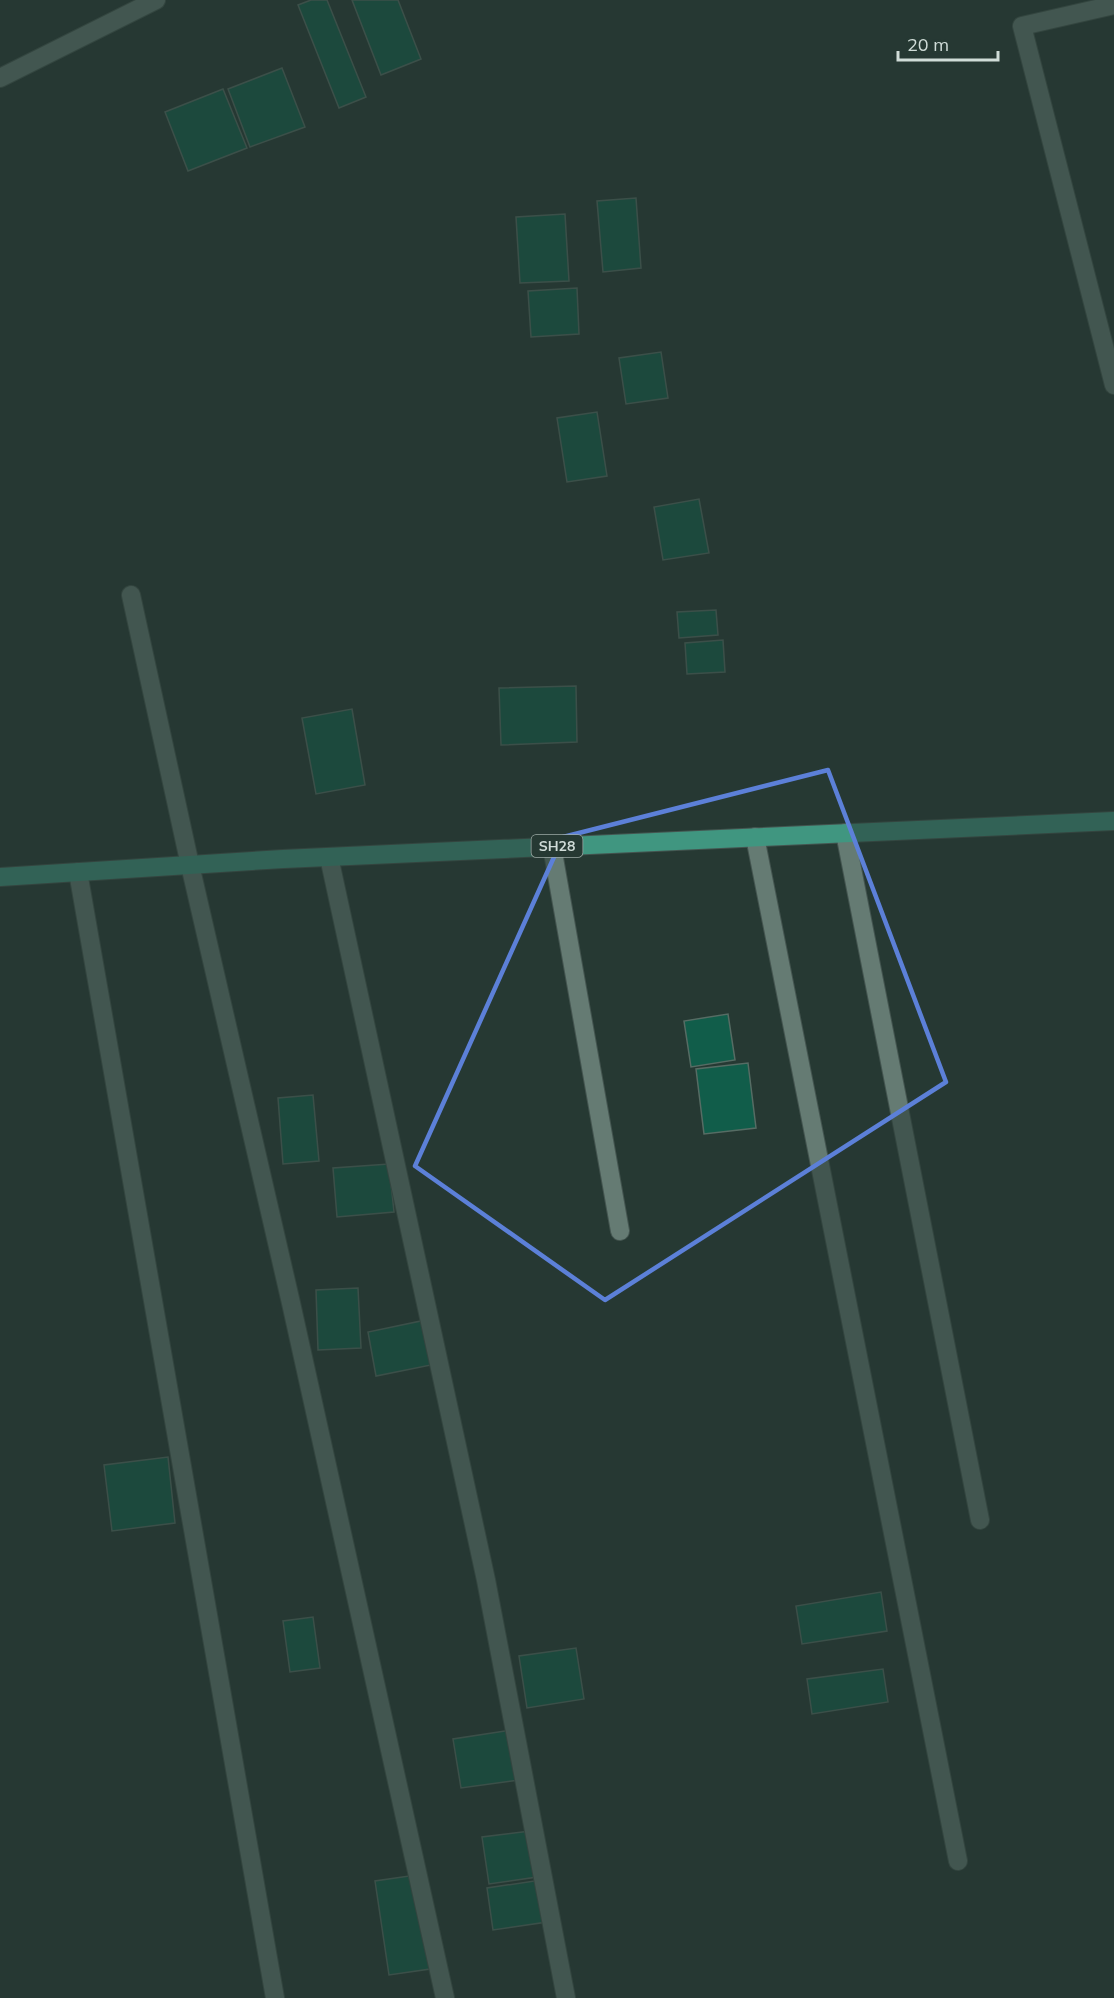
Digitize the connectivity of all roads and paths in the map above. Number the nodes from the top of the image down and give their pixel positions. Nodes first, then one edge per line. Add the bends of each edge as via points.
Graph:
1 (156, 0) edge
2 (1114, 5) edge
3 (0, 78) edge
4 (1114, 385) edge
5 (131, 595) dead end
6 (1114, 821) edge
7 (845, 833) junction
8 (755, 837) junction
9 (552, 846) junction
10 (329, 857) junction
11 (190, 865) junction
12 (78, 872) junction
13 (0, 877) edge
14 (620, 1231) dead end
15 (980, 1520) dead end
16 (958, 1862) dead end
17 (275, 1998) edge
18 (445, 1998) edge
19 (566, 1998) edge

1 - 3 street
2 - 4 street via 1022,26
5 - 11 street
6 - 7 main road, SH28
7 - 8 main road, SH28
7 - 15 street
8 - 9 main road, SH28
8 - 16 street
9 - 10 main road, SH28
9 - 14 street
10 - 11 main road, SH28
10 - 19 street via 484,1569
11 - 12 main road, SH28
11 - 18 street
12 - 13 main road, SH28
12 - 17 street

